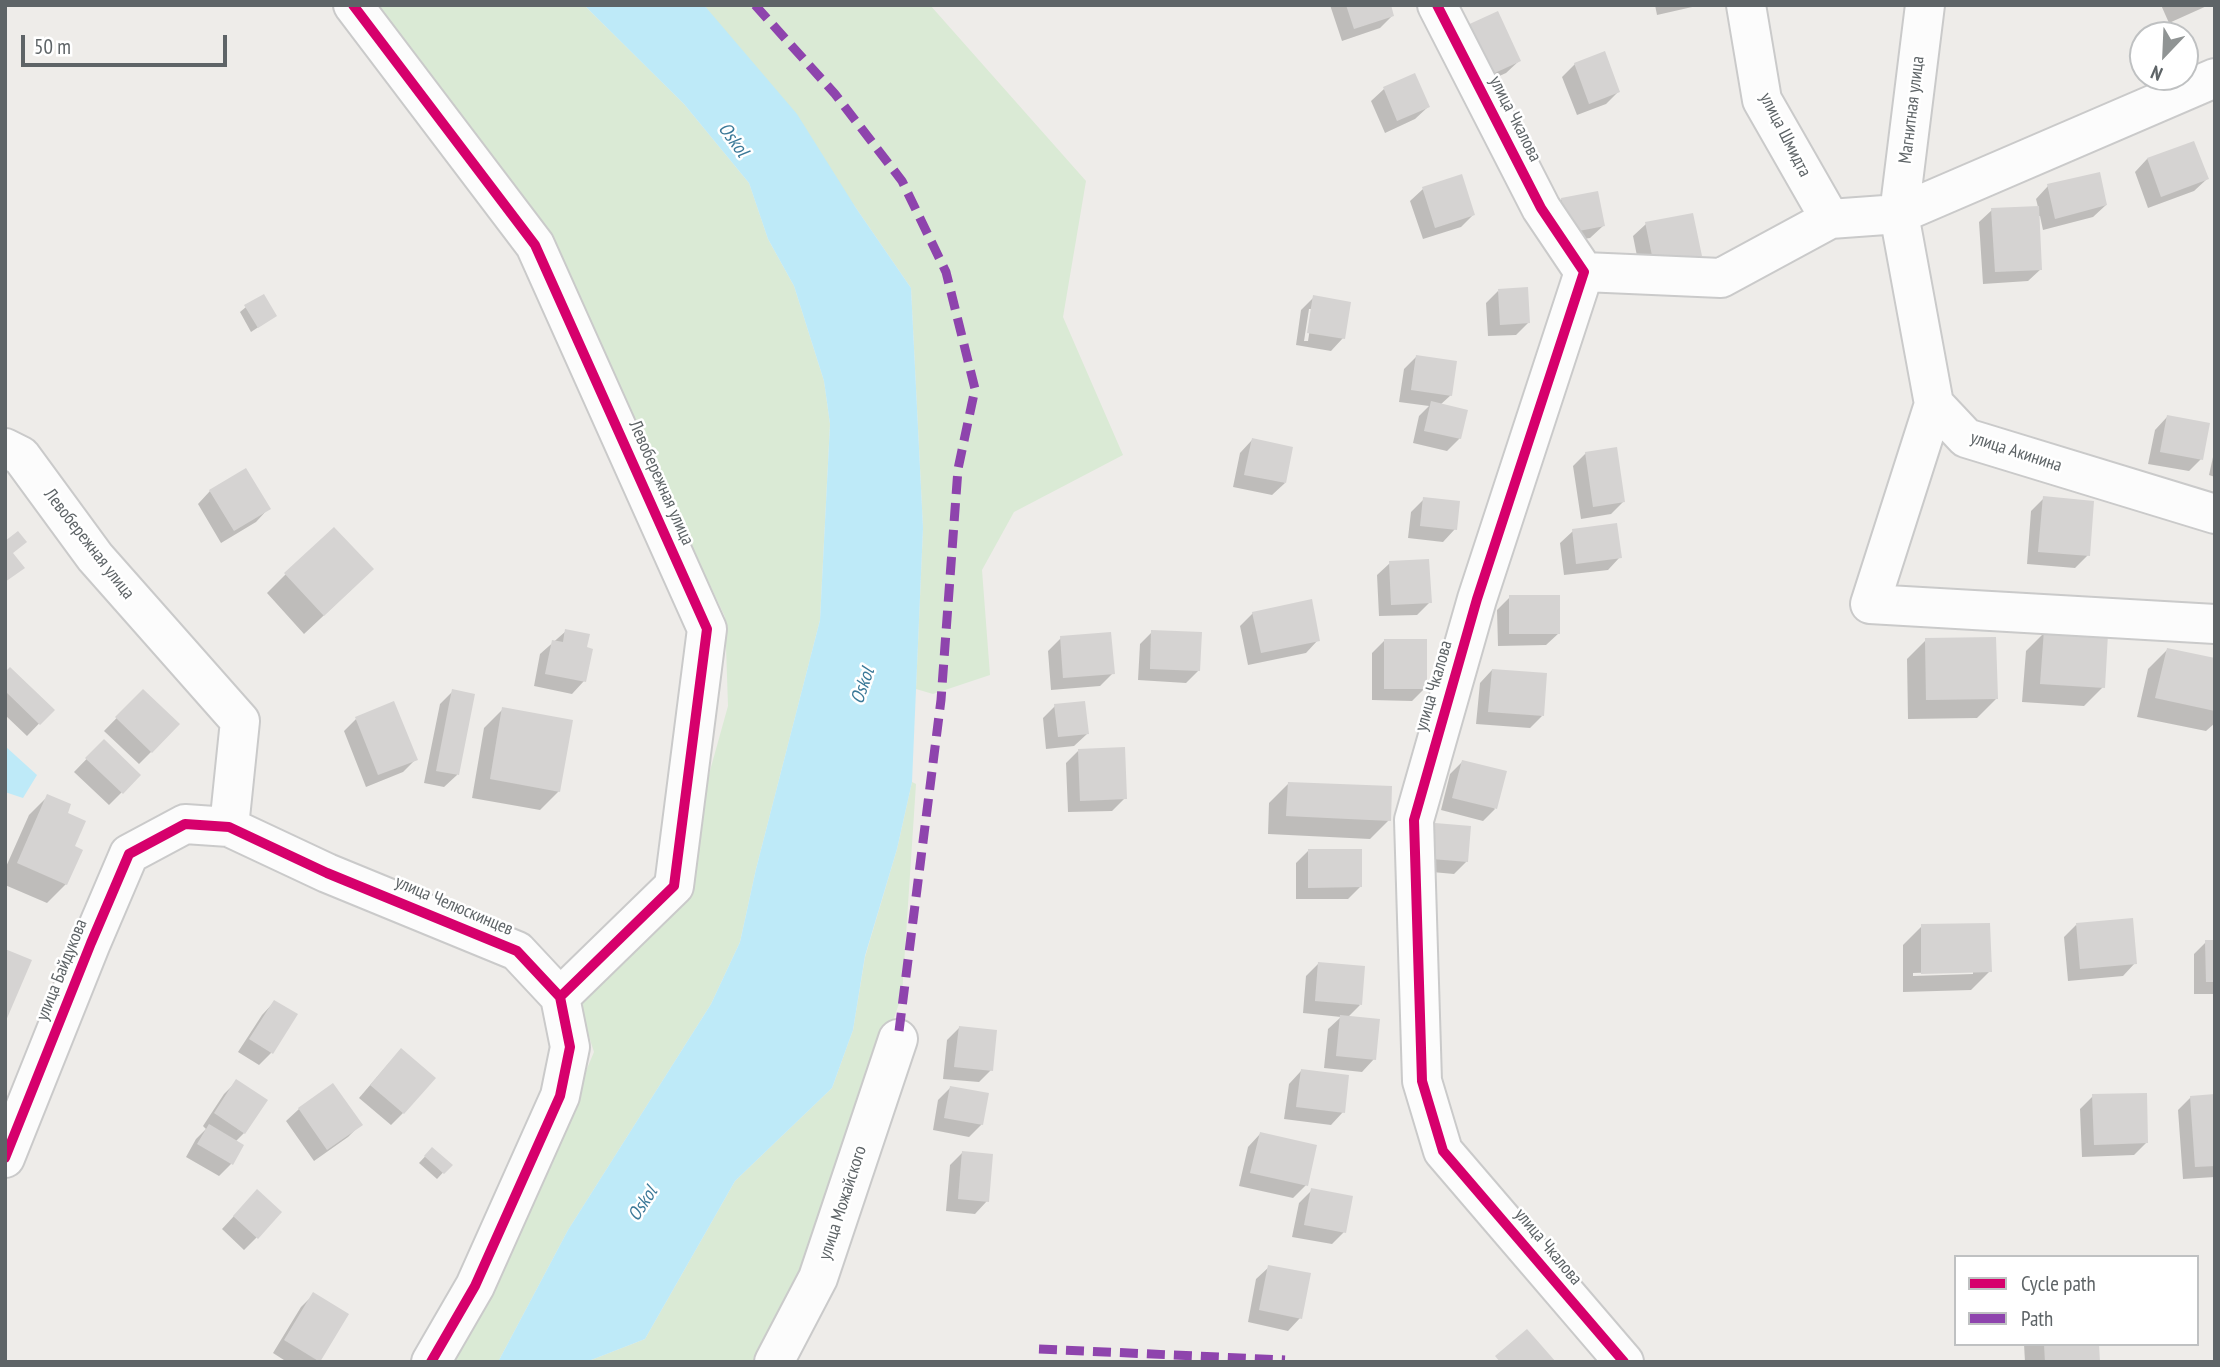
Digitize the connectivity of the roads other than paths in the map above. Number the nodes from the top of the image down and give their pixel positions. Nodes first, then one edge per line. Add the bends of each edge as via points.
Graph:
1 (353, 5) edge
2 (1437, 5) edge
3 (1746, 5) edge
4 (1925, 5) edge
5 (2215, 78) edge
6 (1899, 214) junction
7 (1830, 219) junction
8 (1584, 272) junction
9 (1934, 404) junction
10 (5, 448) edge
11 (2215, 514) edge
12 (2215, 624) edge
13 (185, 824) joint
14 (229, 827) junction
15 (560, 997) junction
16 (898, 1039) dead end
17 (5, 1158) edge
18 (431, 1362) edge
19 (774, 1362) edge
20 (1624, 1362) edge

1 - 15 street, Левобережная улица via 535,245 707,629 674,886
2 - 8 street, улица Чкалова via 1541,208
3 - 7 street, улица Шмидта via 1762,100
4 - 6 street, Магнитная улица
5 - 6 street
6 - 7 street
6 - 9 street
7 - 8 street via 1721,278
8 - 20 street, улица Чкалова via 1477,599 1415,820 1422,1081 1443,1151
9 - 11 street, улица Акинина via 1966,438
9 - 12 street via 1870,604
10 - 14 street, Левобережная улица via 21,456 95,556 240,721
13 - 14 street, улица Челюскинцев
13 - 17 street, улица Байдукова via 129,854
14 - 15 street, улица Челюскинцев via 517,951
15 - 18 street via 570,1047 560,1097 475,1286
16 - 19 street, улица Можайского via 818,1278

